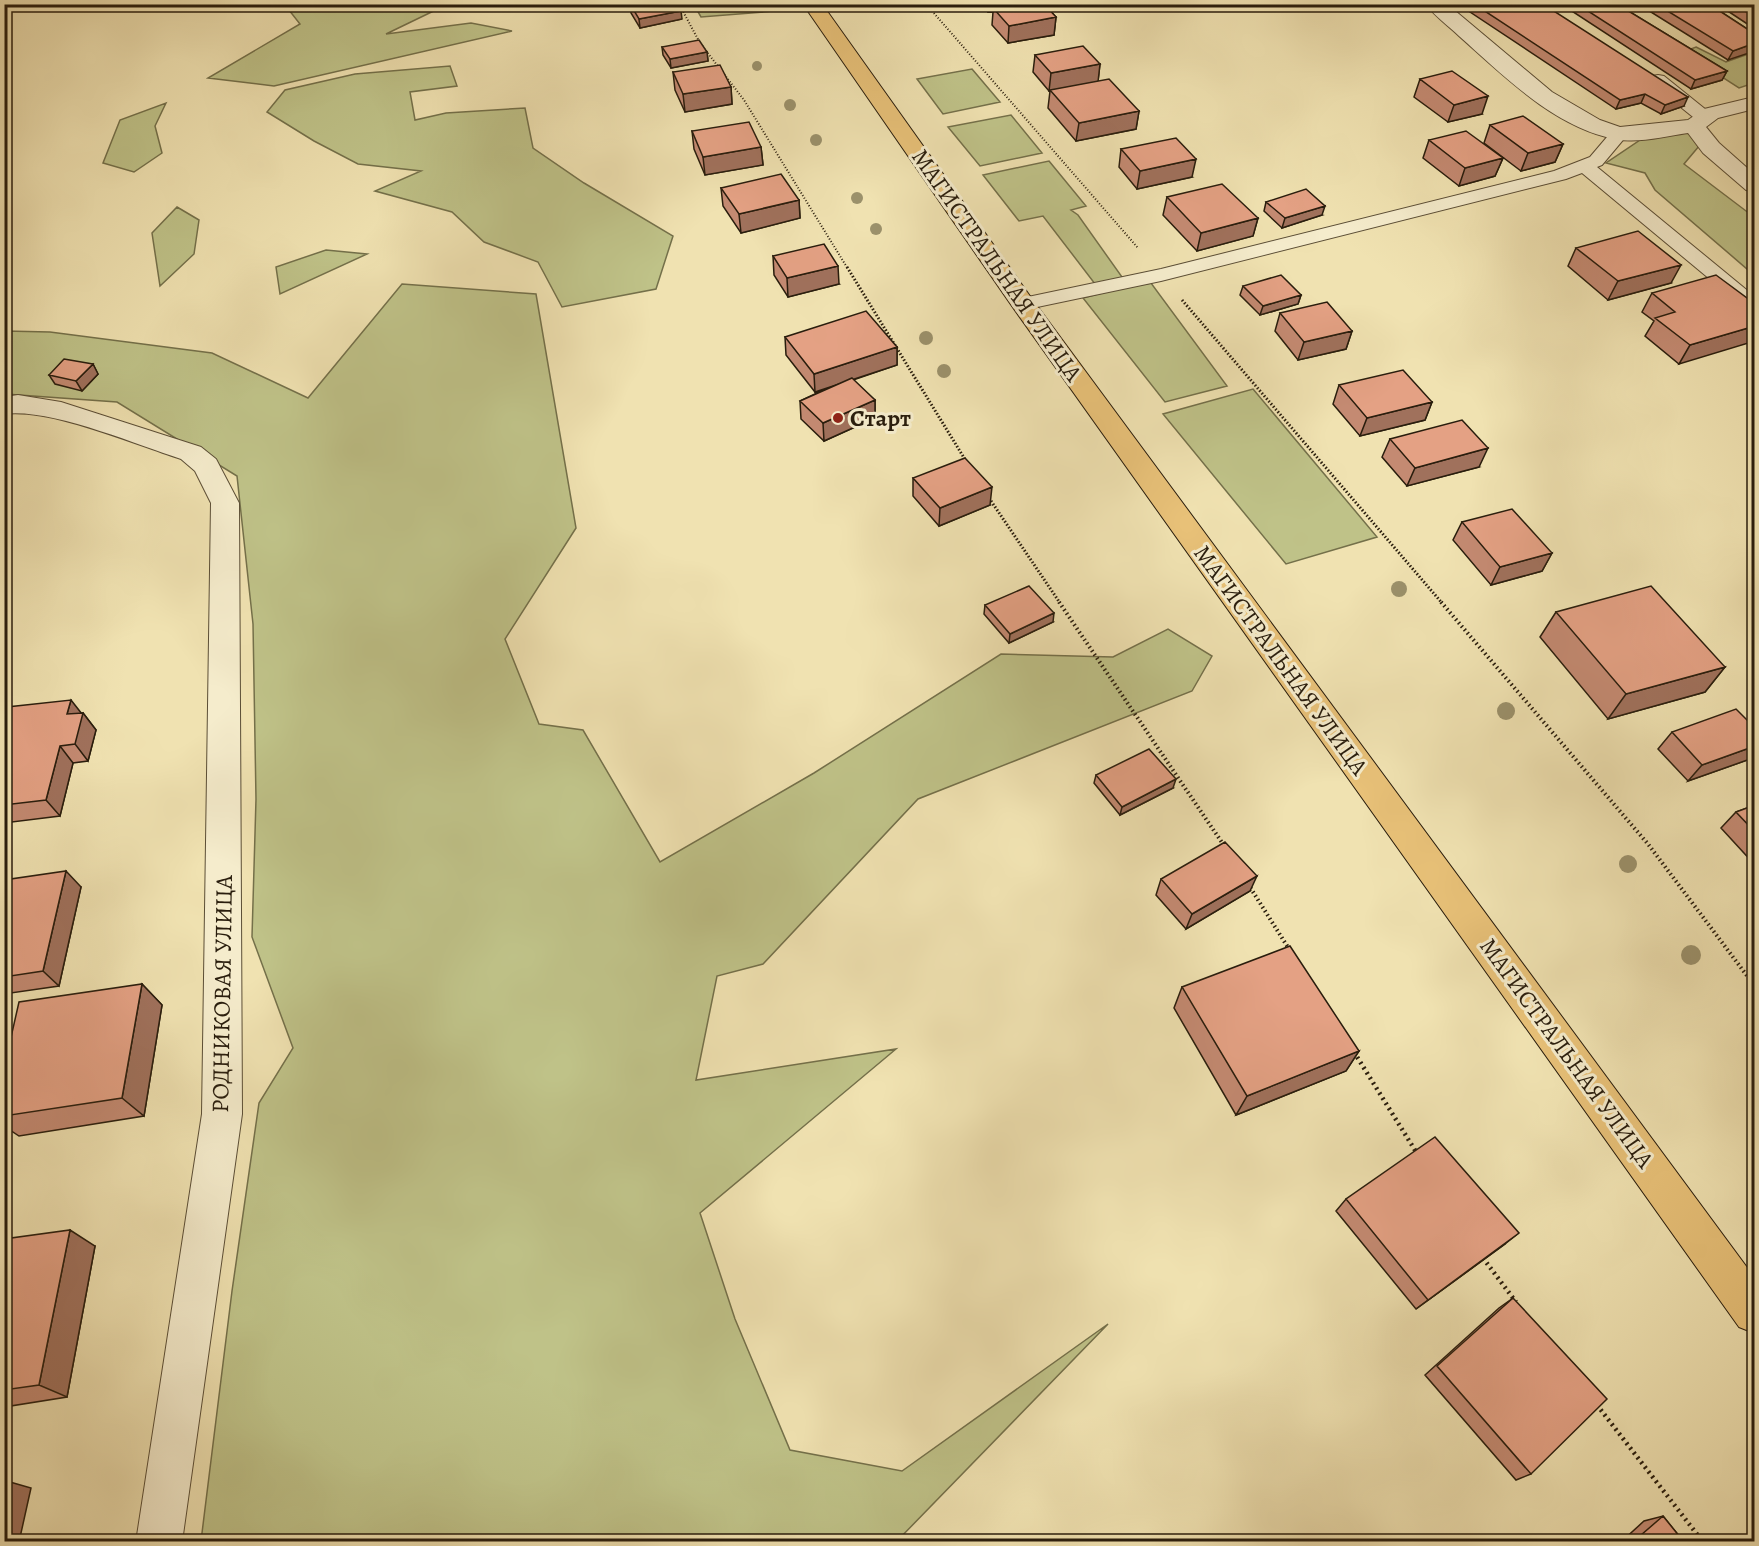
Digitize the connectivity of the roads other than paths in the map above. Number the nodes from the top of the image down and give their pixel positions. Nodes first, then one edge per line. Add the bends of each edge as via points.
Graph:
1 (812, 4) edge
2 (1435, 4) edge
3 (1641, 69) edge
4 (1755, 103) edge
5 (1699, 122) junction
6 (1619, 134) junction
7 (1584, 165) junction
8 (1755, 185) edge
9 (1023, 304) junction
10 (1754, 306) edge
11 (4, 406) edge
12 (1755, 1312) edge
13 (159, 1542) edge

1 - 9 main road, МАГИСТРАЛЬНАЯ УЛИЦА
2 - 6 street via 1545,97 1573,116
3 - 5 lane
4 - 5 street via 1711,113
5 - 6 street
5 - 8 street via 1711,148
6 - 7 lane via 1596,161
7 - 9 lane via 1549,178 1161,276
7 - 10 lane
9 - 12 main road, МАГИСТРАЛЬНАЯ УЛИЦА
11 - 13 street, РОДНИКОВАЯ УЛИЦА via 52,408 191,453 206,466 225,503 222,1114

